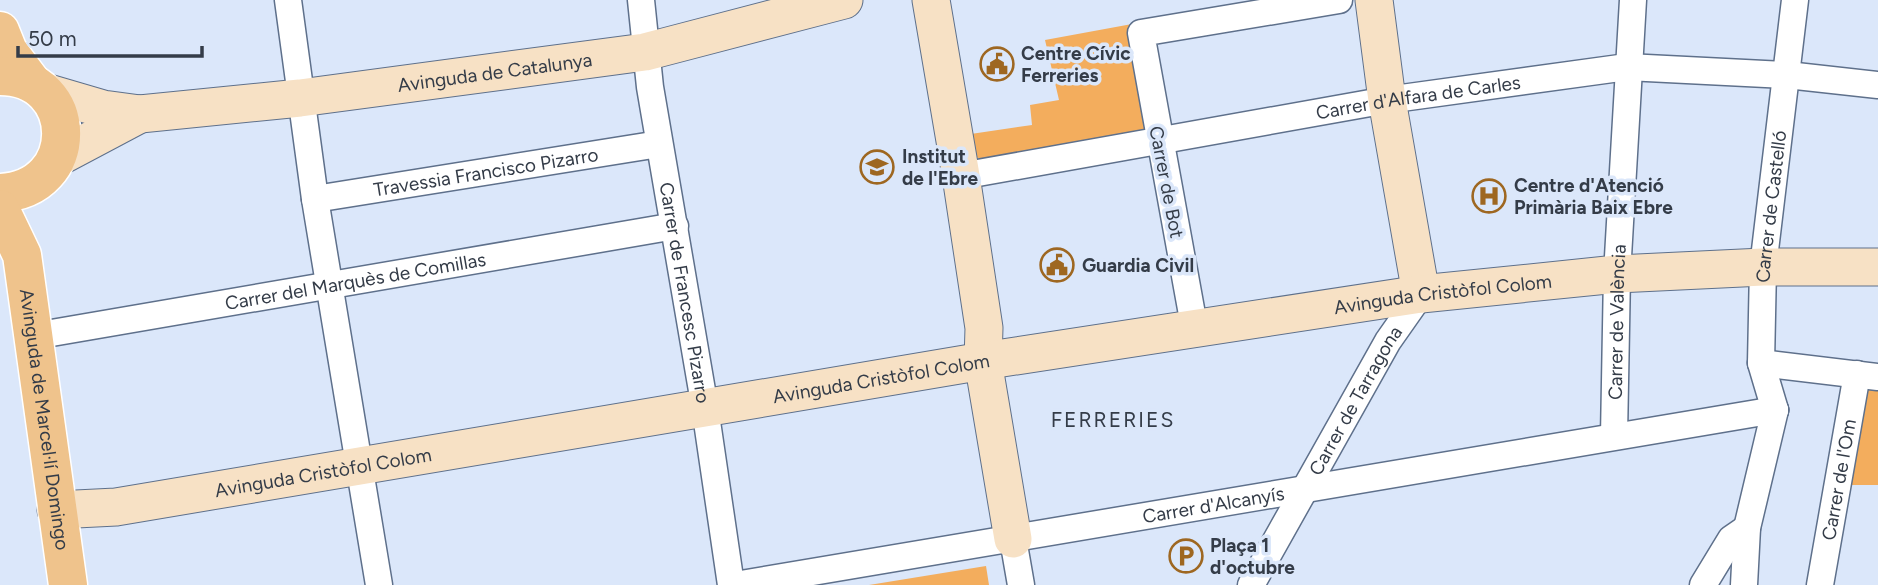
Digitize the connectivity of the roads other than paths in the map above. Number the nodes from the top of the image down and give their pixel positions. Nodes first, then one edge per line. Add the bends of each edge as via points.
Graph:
1 (288, 0) edge
2 (641, 0) edge
3 (844, 0) edge
4 (932, 0) edge
5 (1339, 0) edge
6 (1374, 0) edge
7 (1633, 0) edge
8 (1795, 0) edge
9 (0, 31) edge
10 (645, 52) junction
11 (1627, 67) junction
12 (1787, 75) junction
13 (26, 84) edge
14 (1878, 85) edge
15 (300, 97) junction
16 (1387, 100) junction
17 (140, 114) junction
18 (1159, 141) junction
19 (659, 144) junction
20 (50, 168) junction
21 (961, 176) junction
22 (0, 193) edge
23 (315, 199) junction
24 (0, 209) edge
25 (675, 226) junction
26 (22, 255) junction
27 (1763, 267) junction
28 (1878, 267) edge
29 (1617, 274) junction
30 (330, 283) junction
31 (1421, 294) junction
32 (1195, 331) junction
33 (34, 337) junction
34 (983, 361) junction
35 (1760, 363) junction
36 (1867, 375) edge
37 (705, 408) junction
38 (1775, 411) junction
39 (1614, 436) junction
40 (360, 465) junction
41 (1302, 489) junction
42 (57, 510) junction
43 (1747, 528) junction
44 (1013, 539) junction
45 (68, 585) edge
46 (380, 585) edge
47 (733, 585) edge
48 (1021, 585) edge
49 (1251, 585) edge
50 (1703, 585) edge
51 (1744, 585) edge
52 (1821, 585) edge

1 - 15 street
2 - 10 street, Carrer de Francesc Pizarro
3 - 10 street, Avinguda de Catalunya
4 - 21 street
5 - 18 street, Carrer de Bot via 1141,33
6 - 16 street
7 - 11 street, Carrer de València
8 - 12 street, Carrer de Castelló
9 - 13 main road, Avinguda de Marcel·lí Domingo
10 - 15 street, Avinguda de Catalunya
10 - 19 street, Carrer de Francesc Pizarro
11 - 12 street, Carrer d'Alfara de Carles
11 - 16 street, Carrer d'Alfara de Carles
11 - 29 street, Carrer de València
12 - 14 street, Carrer d'Alfara de Carles
12 - 27 street, Carrer de Castelló
13 - 17 street via 103,109
13 - 20 main road, Avinguda de Marcel·lí Domingo via 60,119 62,134
15 - 17 street, Avinguda de Catalunya
15 - 23 street
16 - 18 street, Carrer d'Alfara de Carles
16 - 31 street
17 - 20 street
18 - 21 street, Carrer d'Alfara de Carles
18 - 32 street, Carrer de Bot
19 - 23 street, Travessia Francisco Pizarro
19 - 25 street, Carrer de Francesc Pizarro
20 - 22 main road via 19,191
20 - 26 main road, Avinguda de Marcel·lí Domingo
21 - 34 street via 984,328
23 - 30 street
24 - 26 main road, Avinguda de Marcel·lí Domingo
25 - 30 street, Carrer del Marquès de Comillas
25 - 37 street, Carrer de Francesc Pizarro
26 - 33 main road, Avinguda de Marcel·lí Domingo
27 - 28 street, Avinguda Cristòfol Colom
27 - 29 street, Avinguda Cristòfol Colom
27 - 35 street, Carrer de Castelló
29 - 31 street, Avinguda Cristòfol Colom
29 - 39 street, Carrer de València
30 - 33 street, Carrer del Marquès de Comillas
30 - 40 street
31 - 32 street, Avinguda Cristòfol Colom
31 - 41 street, Carrer de Tarragona via 1388,341
32 - 34 street, Avinguda Cristòfol Colom
33 - 42 main road, Avinguda de Marcel·lí Domingo
34 - 37 street, Avinguda Cristòfol Colom
34 - 44 street
35 - 36 street
35 - 38 street, Carrer de Castelló
36 - 52 street, Carrer de l'Om
37 - 40 street, Avinguda Cristòfol Colom
37 - 47 street, Carrer de Francesc Pizarro
38 - 39 street, Carrer d'Alcanyís
38 - 43 street
39 - 41 street, Carrer d'Alcanyís
40 - 42 street, Avinguda Cristòfol Colom via 116,507
40 - 46 street
41 - 44 street, Carrer d'Alcanyís
41 - 49 street, Carrer de Tarragona
42 - 45 main road, Avinguda de Marcel·lí Domingo
43 - 50 street via 1731,539
43 - 51 street
44 - 47 street, Carrer d'Alcanyís
44 - 48 street

